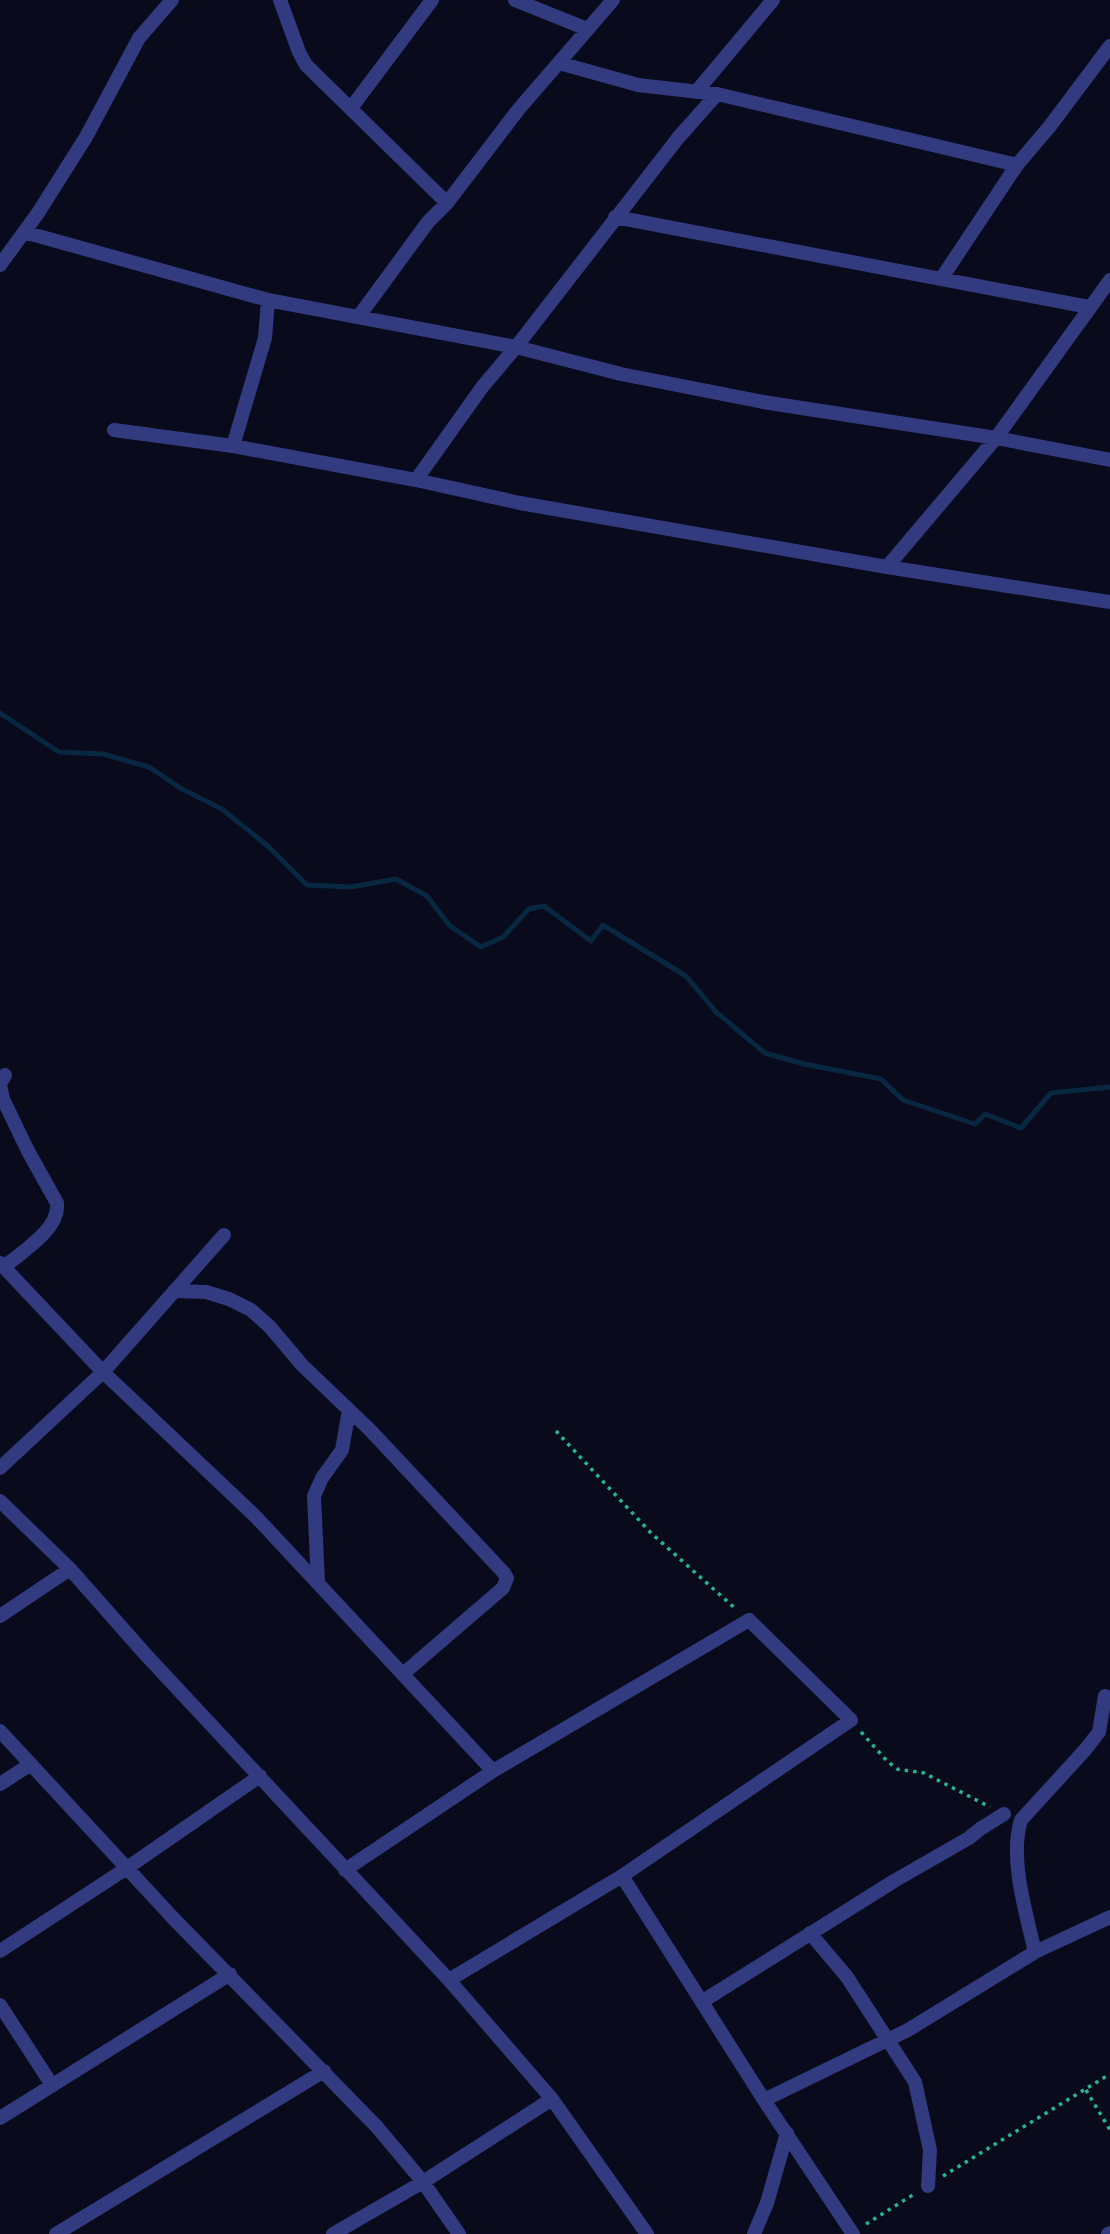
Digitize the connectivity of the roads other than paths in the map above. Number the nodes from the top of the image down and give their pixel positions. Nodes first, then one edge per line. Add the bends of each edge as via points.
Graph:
1 (172, 0) edge
2 (280, 0) edge
3 (432, 0) edge
4 (515, 0) edge
5 (613, 0) edge
6 (773, 0) edge
7 (587, 29) junction
8 (1110, 46) edge
9 (559, 63) junction
10 (696, 92) junction
11 (717, 94) junction
12 (351, 108) junction
13 (1017, 165) junction
14 (447, 204) junction
15 (615, 217) junction
16 (24, 232) junction
17 (0, 265) edge
18 (941, 279) junction
19 (1110, 280) edge
20 (268, 300) junction
21 (1089, 307) junction
22 (359, 316) junction
23 (516, 347) junction
24 (114, 430) dead end
25 (996, 438) junction
26 (233, 446) junction
27 (1110, 460) edge
28 (416, 480) junction
29 (887, 567) junction
30 (1110, 602) edge
31 (5, 1074) dead end
32 (224, 1235) dead end
33 (2, 1265) edge
34 (174, 1291) junction
35 (103, 1373) junction
36 (349, 1410) junction
37 (0, 1468) edge
38 (0, 1501) edge
39 (70, 1569) junction
40 (318, 1583) junction
41 (0, 1616) edge
42 (402, 1674) junction
43 (1105, 1696) dead end
44 (0, 1731) edge
45 (31, 1764) junction
46 (493, 1771) junction
47 (260, 1776) junction
48 (0, 1784) edge
49 (1004, 1814) road end
50 (127, 1868) junction
51 (345, 1870) junction
52 (622, 1876) junction
53 (1110, 1917) edge
54 (810, 1933) junction
55 (0, 1951) edge
56 (1035, 1952) junction
57 (229, 1974) junction
58 (449, 1980) junction
59 (703, 2001) junction
60 (0, 2006) edge
61 (886, 2040) junction
62 (324, 2071) junction
63 (52, 2085) junction
64 (552, 2099) junction
65 (764, 2100) junction
66 (0, 2118) edge
67 (786, 2133) junction
68 (423, 2182) junction
69 (928, 2186) road end
70 (853, 2233) edge
71 (56, 2234) edge
72 (333, 2234) edge
73 (459, 2234) edge
74 (648, 2234) edge
75 (754, 2234) edge

1 - 16 street via 139,38 86,137
2 - 12 street via 306,65
3 - 12 street
4 - 7 street
5 - 7 street
6 - 10 street
7 - 9 street
8 - 13 street
9 - 10 street via 638,85
9 - 14 street
10 - 11 street
11 - 13 street
11 - 15 street
12 - 14 street
13 - 18 street
14 - 22 street via 428,222
15 - 18 street
15 - 23 street
16 - 17 street
16 - 20 street
18 - 21 street
19 - 21 street
20 - 22 street
20 - 26 street via 265,338
21 - 25 street
22 - 23 street
23 - 25 street via 737,397
23 - 28 street
24 - 26 street
25 - 27 street
25 - 29 street
26 - 28 street
28 - 29 street via 520,503
29 - 30 street
31 - 33 street via 3,1098 58,1212 47,1231
32 - 34 street
33 - 35 street
34 - 35 street
34 - 36 street via 206,1292 251,1310
35 - 37 street
35 - 40 street via 257,1517
36 - 40 street via 342,1450 314,1496
36 - 42 street via 507,1578 503,1588
38 - 39 street
39 - 41 street
39 - 47 street
40 - 42 street
42 - 46 street
43 - 56 street via 1099,1732 1021,1820 1023,1901
44 - 45 street
45 - 48 street
45 - 50 street
46 - 51 street
46 - 52 street via 749,1620 851,1720
47 - 50 street
47 - 51 street
49 - 54 street
50 - 55 street
50 - 57 street
51 - 58 street
52 - 58 street
52 - 59 street
53 - 56 street
54 - 59 street
54 - 61 street via 847,1977
56 - 61 street
57 - 62 street
57 - 63 street
58 - 64 street
59 - 65 street
60 - 63 street
61 - 65 street
61 - 69 street via 915,2082 930,2150
62 - 68 street
62 - 71 street
63 - 66 street
64 - 68 street
64 - 74 street
65 - 67 street
67 - 70 street
67 - 75 street
68 - 72 street
68 - 73 street

